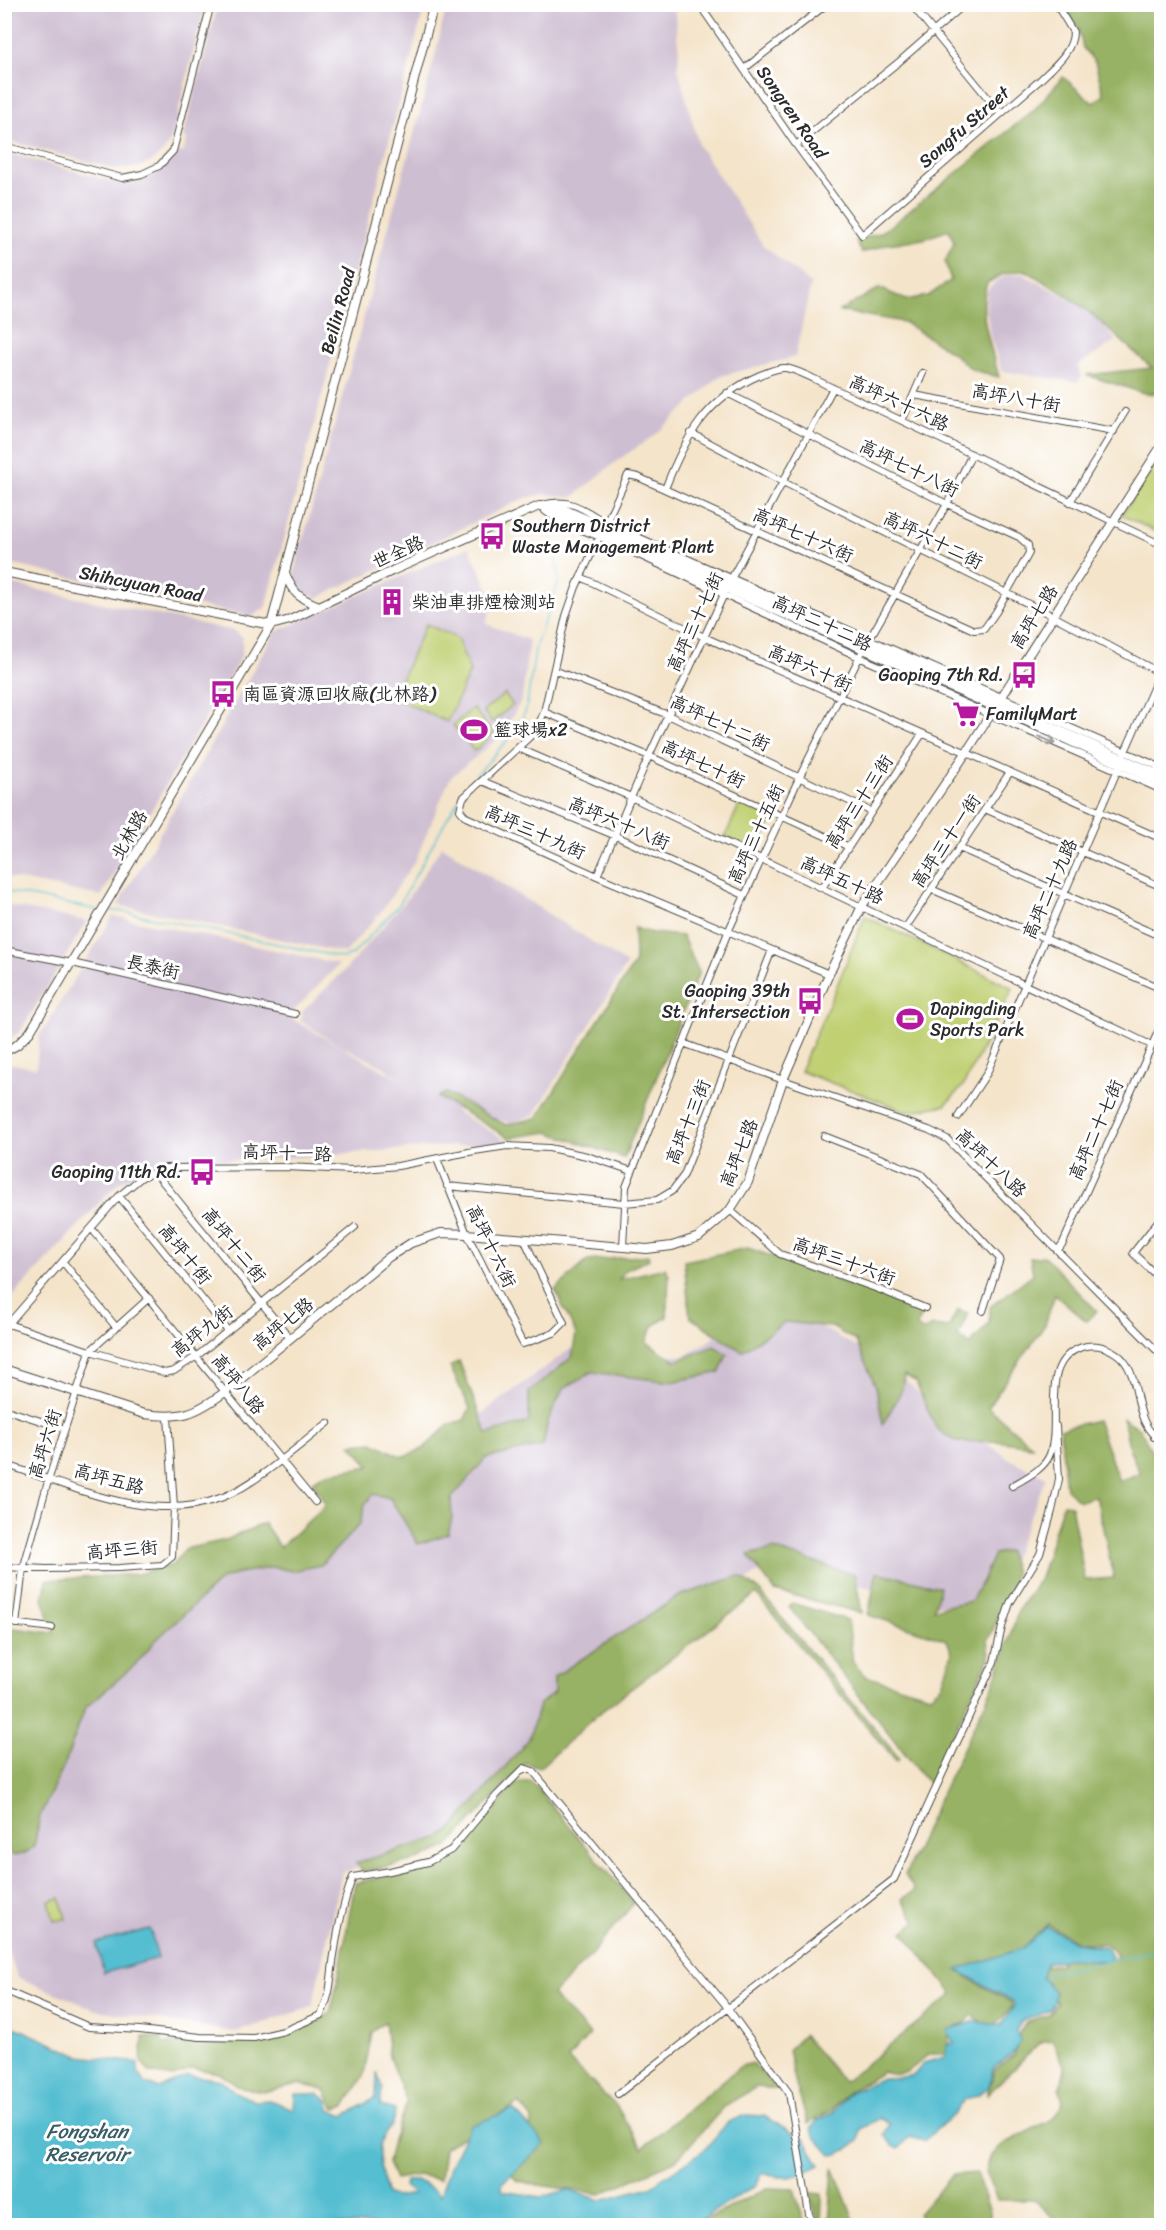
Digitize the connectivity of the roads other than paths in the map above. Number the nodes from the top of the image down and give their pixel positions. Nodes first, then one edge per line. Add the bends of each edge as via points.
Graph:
1 (211, 4) edge
2 (434, 4) edge
3 (699, 4) edge
4 (827, 4) edge
5 (911, 4) edge
6 (965, 4) edge
7 (1056, 4) edge
8 (934, 32) junction
9 (744, 69) junction
10 (1001, 114) junction
11 (796, 145) junction
12 (4, 146) edge
13 (862, 236) joint
14 (923, 373) dead end
15 (833, 388) junction
16 (727, 393) junction
17 (914, 395) junction
18 (1125, 412) dead end
19 (902, 421) junction
20 (1114, 431) junction
21 (691, 433) junction
22 (808, 435) junction
23 (1161, 445) edge
24 (972, 454) junction
25 (783, 482) junction
26 (665, 489) junction
27 (1070, 502) junction
28 (947, 504) junction
29 (539, 506) junction
30 (1111, 521) junction
31 (603, 530) junction
32 (757, 531) junction
33 (1161, 545) edge
34 (919, 549) junction
35 (4, 572) edge
36 (285, 573) junction
37 (581, 577) junction
38 (728, 586) junction
39 (1007, 592) junction
40 (895, 594) junction
41 (319, 606) junction
42 (1053, 616) junction
43 (271, 626) junction
44 (704, 637) junction
45 (864, 647) junction
46 (554, 670) junction
47 (1161, 672) edge
48 (839, 697) junction
49 (998, 702) junction
50 (544, 712) junction
51 (668, 715) junction
52 (990, 716) junction
53 (922, 734) junction
54 (518, 748) junction
55 (966, 753) junction
56 (649, 756) junction
57 (1121, 762) junction
58 (1161, 768) edge
59 (1010, 772) junction
60 (800, 776) junction
61 (1161, 776) edge
62 (482, 781) junction
63 (1161, 783) edge
64 (1161, 790) edge
65 (631, 797) junction
66 (984, 809) junction
67 (870, 811) junction
68 (1100, 812) junction
69 (780, 816) junction
70 (616, 836) junction
71 (1161, 839) edge
72 (847, 846) junction
73 (958, 848) junction
74 (1082, 852) junction
75 (760, 859) junction
76 (597, 876) junction
77 (1161, 887) edge
78 (822, 888) junction
79 (932, 889) junction
80 (744, 895) junction
81 (1063, 895) junction
82 (862, 906) junction
83 (906, 927) junction
84 (728, 932) junction
85 (1161, 937) edge
86 (1044, 939) junction
87 (4, 950) edge
88 (772, 950) junction
89 (72, 963) junction
90 (829, 974) junction
91 (1025, 984) junction
92 (1161, 989) edge
93 (295, 1014) dead end
94 (1161, 1023) edge
95 (683, 1043) junction
96 (1151, 1045) junction
97 (4, 1052) edge
98 (728, 1060) junction
99 (783, 1080) junction
100 (958, 1117) dead end
101 (824, 1136) dead end
102 (437, 1159) junction
103 (632, 1171) junction
104 (154, 1172) junction
105 (447, 1186) junction
106 (119, 1196) junction
107 (624, 1203) junction
108 (730, 1210) junction
109 (1161, 1216) edge
110 (355, 1227) dead end
111 (92, 1228) junction
112 (467, 1234) junction
113 (524, 1239) junction
114 (623, 1247) junction
115 (1058, 1250) junction
116 (63, 1262) junction
117 (1161, 1281) edge
118 (149, 1298) junction
119 (262, 1303) junction
120 (925, 1308) dead end
121 (983, 1311) dead end
122 (7, 1326) edge
123 (117, 1328) junction
124 (228, 1331) junction
125 (290, 1338) junction
126 (90, 1351) junction
127 (196, 1356) junction
128 (1161, 1356) edge
129 (4, 1369) edge
130 (225, 1392) junction
131 (76, 1393) junction
132 (4, 1409) edge
133 (168, 1417) junction
134 (1161, 1417) edge
135 (328, 1423) dead end
136 (1056, 1426) junction
137 (65, 1429) junction
138 (1154, 1437) junction
139 (1161, 1441) edge
140 (281, 1460) junction
141 (4, 1464) edge
142 (49, 1478) junction
143 (1012, 1486) dead end
144 (315, 1502) dead end
145 (174, 1508) junction
146 (4, 1568) edge
147 (23, 1569) junction
148 (4, 1622) edge
149 (16, 1624) junction
150 (52, 1628) dead end
151 (4, 1990) edge
152 (728, 2009) junction
153 (618, 2094) dead end
154 (814, 2226) edge

1 - 12 street via 172,151 159,166 122,178
2 - 36 street, Beilin Road
3 - 9 street, Songren Road
4 - 9 street
5 - 8 street
6 - 8 street
7 - 10 street, Songfu Street via 1073,32 1071,45 1040,80
8 - 10 street
8 - 11 street
9 - 11 street, Songren Road
10 - 13 street, Songfu Street
11 - 13 street, Songren Road
14 - 17 street
15 - 16 street, 高坪六十六路 via 785,368 771,370
15 - 19 street, 高坪六十六路
15 - 22 street, 高坪三十七街
16 - 21 street, 高坪六十六路
16 - 22 street, 高坪七十八街
17 - 19 street
17 - 20 street, 高坪八十街
18 - 20 street
19 - 24 street, 高坪六十六路
20 - 27 street
21 - 25 street, 高坪六十二街
21 - 26 street, 高坪六十六路
22 - 25 street, 高坪三十七街
22 - 28 street, 高坪七十八街
23 - 30 street, 高坪七路
24 - 27 street, 高坪六十六路
24 - 28 street, 高坪三十五街
25 - 32 street, 高坪三十七街
25 - 34 street, 高坪六十二街
26 - 31 street, 高坪七十六街 via 628,476
26 - 32 street, 高坪七十六街
27 - 30 street, 高坪六十六路
28 - 34 street, 高坪三十五街
28 - 39 street, 高坪七十八街 via 1028,544 1029,553
29 - 31 street, 高坪二十二路
29 - 31 street, 高坪二十二路 via 556,501 580,507
29 - 41 street, 世全路
30 - 33 street, 高坪六十六路
30 - 42 street, 高坪七路
31 - 37 street, 高坪三十九街
31 - 38 street, 高坪二十二路
31 - 38 street, 高坪二十二路
32 - 38 street, 高坪三十七街
32 - 40 street, 高坪七十六街
34 - 39 street, 高坪六十二街
34 - 40 street, 高坪三十五街
35 - 43 street, Shihcyuan Road
36 - 41 street via 296,595
36 - 43 street, Beilin Road
37 - 44 street, 高坪六十街
37 - 46 street, 高坪三十九街 via 566,615
38 - 44 street, 高坪三十七街
38 - 45 street, 高坪二十二路
38 - 45 street, 高坪二十二路
39 - 40 street, 高坪七十六街 via 984,628 974,630
39 - 42 street, 高坪六十二街
40 - 45 street, 高坪三十五街
41 - 43 street, 世全路
42 - 47 street, 高坪六十二街
42 - 49 street, 高坪七路
43 - 89 street, 北林路
44 - 48 street, 高坪六十街
44 - 51 street, 高坪三十七街
45 - 48 street, 高坪三十五街
45 - 49 street, 高坪二十二路
45 - 49 street, 高坪二十二路
45 - 52 street, 高坪二十二路
46 - 50 street, 高坪三十九街
46 - 51 street, 高坪七十二街
47 - 57 street, 高坪二十九路
48 - 53 street, 高坪六十街
48 - 60 street, 高坪三十五街
49 - 52 street, 高坪七路
49 - 57 street, 高坪二十二路
49 - 57 street, 高坪二十二路
50 - 54 street, 高坪三十九街 via 536,731
50 - 56 street, 高坪七十街
51 - 56 street, 高坪三十七街
51 - 60 street, 高坪七十二街
52 - 55 street, 高坪七路
52 -> 57 street, 高坪二十二路
53 - 55 street, 高坪六十街
53 - 67 street, 高坪三十三街
54 - 62 street, 高坪三十九街
54 - 65 street, 高坪五十路
55 - 59 street, 高坪六十街
55 - 82 street, 高坪七路
56 - 65 street, 高坪三十七街
56 - 69 street, 高坪七十街
57 - 58 street, 高坪二十二路
57 - 61 street, 高坪二十二路
57 - 63 street, 高坪二十二路
57 - 64 street, 高坪二十二路
57 - 68 street, 高坪二十九路
59 - 66 street, 高坪三十一街
59 - 68 street, 高坪六十街
60 - 67 street, 高坪七十二街
60 - 69 street, 高坪三十五街
62 - 70 street, 高坪六十八街
62 - 76 street, 高坪三十九街 via 464,798 460,810 466,817
65 - 70 street, 高坪三十七街
65 - 75 street, 高坪五十路
66 - 73 street, 高坪三十一街
66 - 74 street
67 - 72 street, 高坪三十三街
68 - 71 street, 高坪六十街
68 - 74 street, 高坪二十九路
69 - 72 street, 高坪七十街
69 - 75 street, 高坪三十五街
70 - 76 street, 高坪三十七街
70 - 80 street, 高坪六十八街
72 - 78 street, 高坪三十三街
73 - 79 street, 高坪三十一街
73 - 81 street
74 - 77 street
74 - 81 street, 高坪二十九路
75 - 78 street, 高坪五十路
75 - 80 street, 高坪三十五街
76 - 84 street, 高坪三十九街
78 - 82 street, 高坪五十路
79 - 83 street, 高坪三十一街
79 - 86 street
80 - 84 street, 高坪三十五街
81 - 85 street
81 - 86 street, 高坪二十九路
82 - 83 street, 高坪五十路
82 - 90 street, 高坪七路
83 - 91 street, 高坪五十路
84 - 88 street, 高坪三十九街
84 - 95 street, 高坪三十五街
86 - 91 street, 高坪二十九路
86 - 92 street
87 - 89 street, 長泰街
88 - 90 street, 高坪三十九街
88 - 98 street, 高坪十三街
89 - 93 street, 長泰街
89 - 97 street, 北林路 via 30,1032
90 - 99 street, 高坪七路
91 - 96 street, 高坪五十路
91 - 100 street, 高坪二十九路 via 987,1073
94 - 96 street, 高坪二十七街
95 - 98 street, 高坪十八路
95 - 103 street, 高坪三十五街
96 - 115 street, 高坪二十七街
98 - 99 street, 高坪十八路
98 - 107 street, 高坪十三街 via 684,1175 672,1191 657,1200
99 - 108 street, 高坪七路 via 748,1182
99 - 115 street, 高坪十八路 via 947,1139
101 - 121 street via 921,1174 961,1214 1000,1259
102 - 103 street, 高坪十一路 via 507,1146 549,1148
102 - 104 street, 高坪十一路 via 353,1170 218,1167 166,1168
102 - 105 street, 高坪十六街
103 - 107 street, 高坪三十五街
104 - 106 street, 高坪十一路
104 - 119 street, 高坪十二街
105 - 107 street, 高坪十三街
105 - 112 street, 高坪十六街
106 - 111 street, 高坪十一路
106 - 124 street, 高坪十街
107 - 114 street, 高坪三十五街
108 - 114 street, 高坪七路 via 699,1237 672,1246
108 - 120 street, 高坪三十六街 via 780,1254
109 - 117 street via 1134,1253
110 - 119 street, 高坪九街
111 - 116 street, 高坪十一路
111 - 118 street, 高坪八路
112 - 113 street, 高坪七路
112 - 113 street, 高坪十六街 via 523,1344 554,1333 564,1323
112 - 125 street, 高坪七路 via 441,1233 411,1243
113 - 114 street, 高坪七路
115 - 128 street, 高坪十八路
116 - 122 street, 高坪十一路
116 - 123 street
118 - 123 street
118 - 127 street, 高坪八路
119 - 124 street, 高坪九街
119 - 125 street, 高坪十二街
122 - 126 street, 高坪九街
123 - 126 street
124 - 127 street, 高坪九街
125 - 130 street, 高坪七路
126 - 127 street, 高坪九街 via 165,1372 174,1371
126 - 131 street, 高坪六街
127 - 130 street, 高坪八路
129 - 131 street, 高坪七路
130 - 133 street, 高坪七路 via 190,1413
130 - 140 street, 高坪八路
131 - 133 street, 高坪七路 via 144,1414
131 - 137 street, 高坪六街
132 - 137 street
133 - 145 street, 高坪三街
134 - 138 street
135 - 140 street, 高坪五路
136 - 138 street via 1054,1380 1060,1364 1071,1351 1090,1344 1110,1348 1125,1359 1145,1424
136 - 143 street via 1049,1455 1041,1468
136 - 152 street via 1059,1479 1040,1554 1010,1603 994,1662 894,1879
137 - 142 street, 高坪六街
138 - 139 street
140 - 144 street, 高坪八路
140 - 145 street, 高坪五路 via 225,1497
141 - 142 street, 高坪五路
142 - 145 street, 高坪五路 via 131,1504
142 - 147 street, 高坪六街
145 - 147 street, 高坪三街 via 172,1557 162,1565
146 - 147 street, 高坪三街
147 - 149 street, 高坪六街
148 - 149 street
149 - 150 street
151 - 152 street via 89,2027 243,2038 285,2031 321,2015 330,1997 334,1956 353,1877 428,1863 451,1850 524,1768 533,1771 564,1806
152 - 153 street
152 - 154 street via 789,2093

